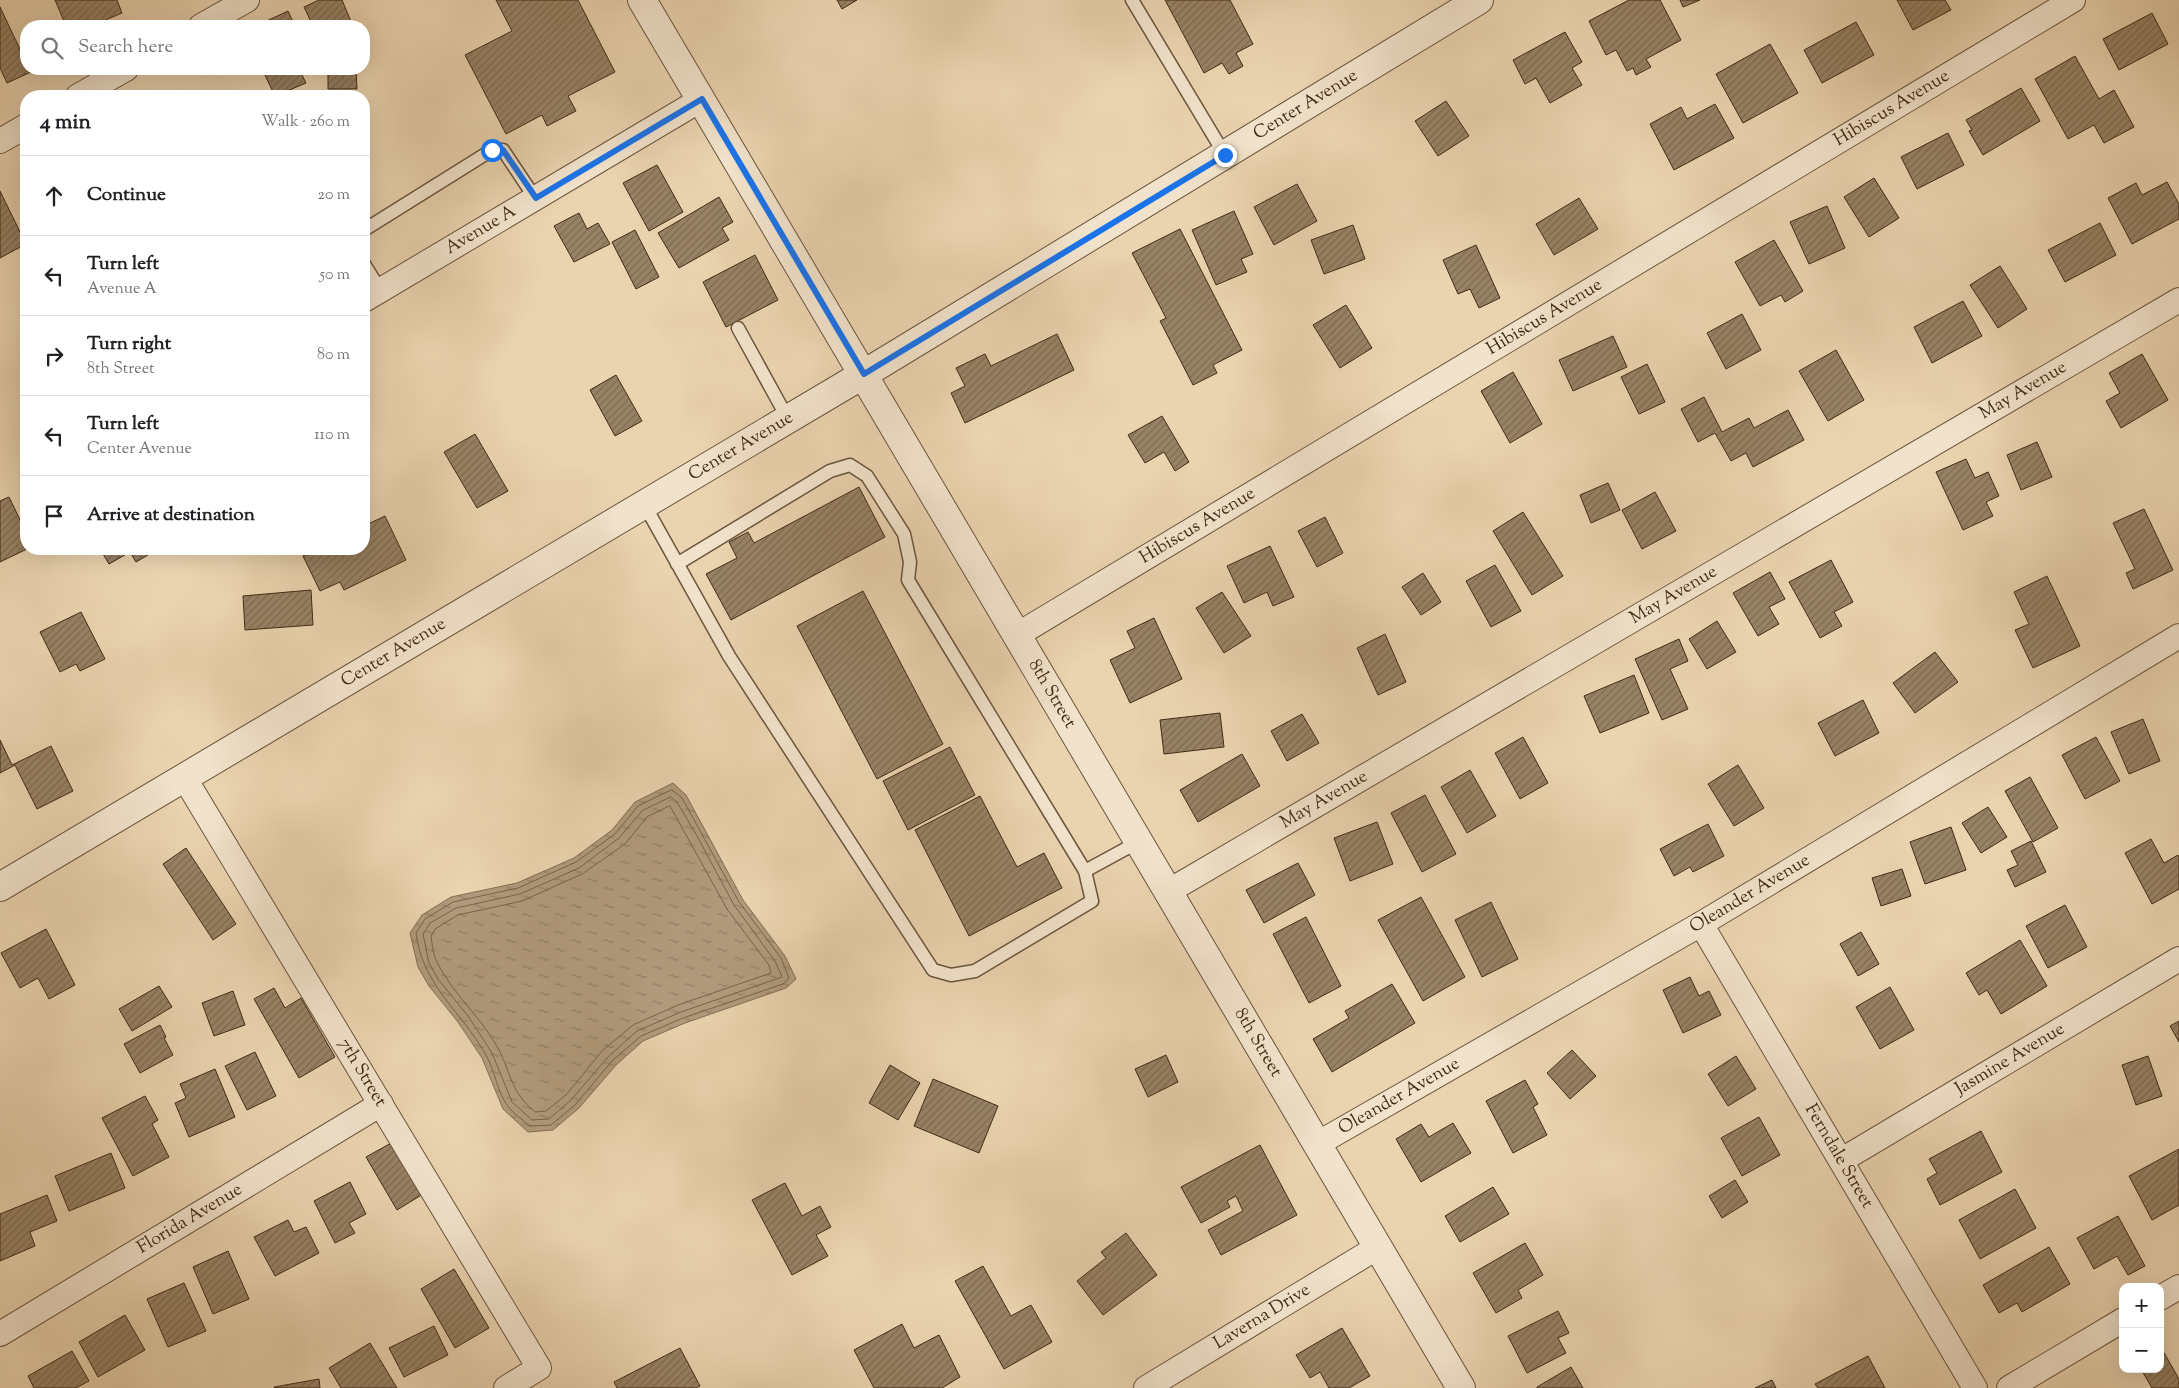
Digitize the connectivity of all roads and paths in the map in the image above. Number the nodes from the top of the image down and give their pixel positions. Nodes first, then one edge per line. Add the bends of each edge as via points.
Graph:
1 (247, 0) edge
2 (642, 0) edge
3 (1132, 0) edge
4 (1479, 0) edge
5 (2073, 0) edge
6 (212, 20) edge
7 (115, 75) edge
8 (89, 90) edge
9 (702, 99) junction
10 (20, 129) edge
11 (0, 141) edge
12 (1225, 155) junction
13 (536, 198) junction
14 (370, 226) edge
15 (372, 295) edge
16 (2179, 300) edge
17 (738, 328) dead end
18 (864, 374) junction
19 (788, 419) junction
20 (644, 504) junction
21 (677, 564) junction
22 (1017, 635) junction
23 (2179, 636) edge
24 (184, 777) junction
25 (1140, 841) junction
26 (1086, 871) junction
27 (0, 887) edge
28 (1169, 891) junction
29 (1701, 924) junction
30 (2179, 959) edge
31 (381, 1104) junction
32 (1318, 1144) junction
33 (1842, 1160) junction
34 (1378, 1247) junction
35 (2179, 1287) edge
36 (2164, 1296) edge
37 (2119, 1322) edge
38 (0, 1334) edge
39 (506, 1388) edge
40 (1146, 1388) edge
41 (1461, 1388) edge
42 (1975, 1388) edge
43 (2009, 1388) edge

1 - 6 street
2 - 9 street, 8th Street
3 - 12 lane
4 - 12 street, Center Avenue
5 - 22 street, Hibiscus Avenue
7 - 8 street
9 - 13 street, Avenue A
9 - 18 street, 8th Street
10 - 11 street
12 - 18 street, Center Avenue
13 - 14 lane via 503,150 492,150
13 - 15 street, Avenue A
16 - 28 street, May Avenue
17 - 19 lane
18 - 19 street, Center Avenue
18 - 22 street, 8th Street
19 - 20 street, Center Avenue
20 - 21 lane
20 - 24 street, Center Avenue
21 - 26 lane via 830,471 850,465 866,476 904,534 910,562 908,580
21 - 26 lane via 729,656 933,970 951,975 975,971 1092,901
22 - 25 street, 8th Street
23 - 29 street, Oleander Avenue
24 - 27 street, Center Avenue
24 - 31 street, 7th Street
25 - 26 lane
25 - 28 street, 8th Street
28 - 32 street, 8th Street
29 - 32 street, Oleander Avenue
29 - 33 street, Ferndale Street
30 - 33 street, Jasmine Avenue
31 - 38 street, Florida Avenue
31 - 39 street, 7th Street via 539,1368
32 - 34 street, 8th Street
33 - 42 street, Ferndale Street
34 - 40 street, Laverna Drive
34 - 41 street, 8th Street
35 - 36 street
37 - 43 street

